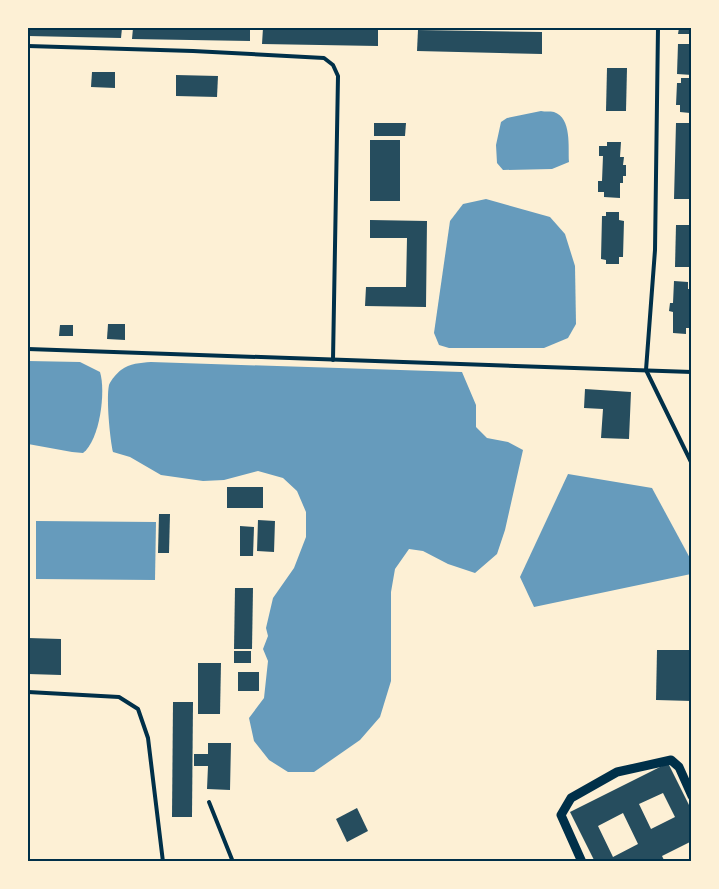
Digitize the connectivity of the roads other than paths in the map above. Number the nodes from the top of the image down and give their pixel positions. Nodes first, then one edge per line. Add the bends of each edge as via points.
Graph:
1 (658, 28) edge
2 (28, 46) edge
3 (28, 350) edge
4 (333, 360) junction
5 (646, 370) junction
6 (692, 372) edge
7 (692, 464) edge
8 (28, 692) edge
9 (692, 796) edge
10 (209, 802) dead end
11 (163, 862) edge
12 (232, 862) edge
13 (582, 862) edge

1 - 5 lane via 656,250
2 - 4 lane via 324,58 333,65 338,76
3 - 4 lane
4 - 5 lane
5 - 6 lane
5 - 7 lane
8 - 11 lane via 119,697 138,709 148,738
9 - 13 street via 679,767 671,760 617,772 570,798 561,815
10 - 12 lane

